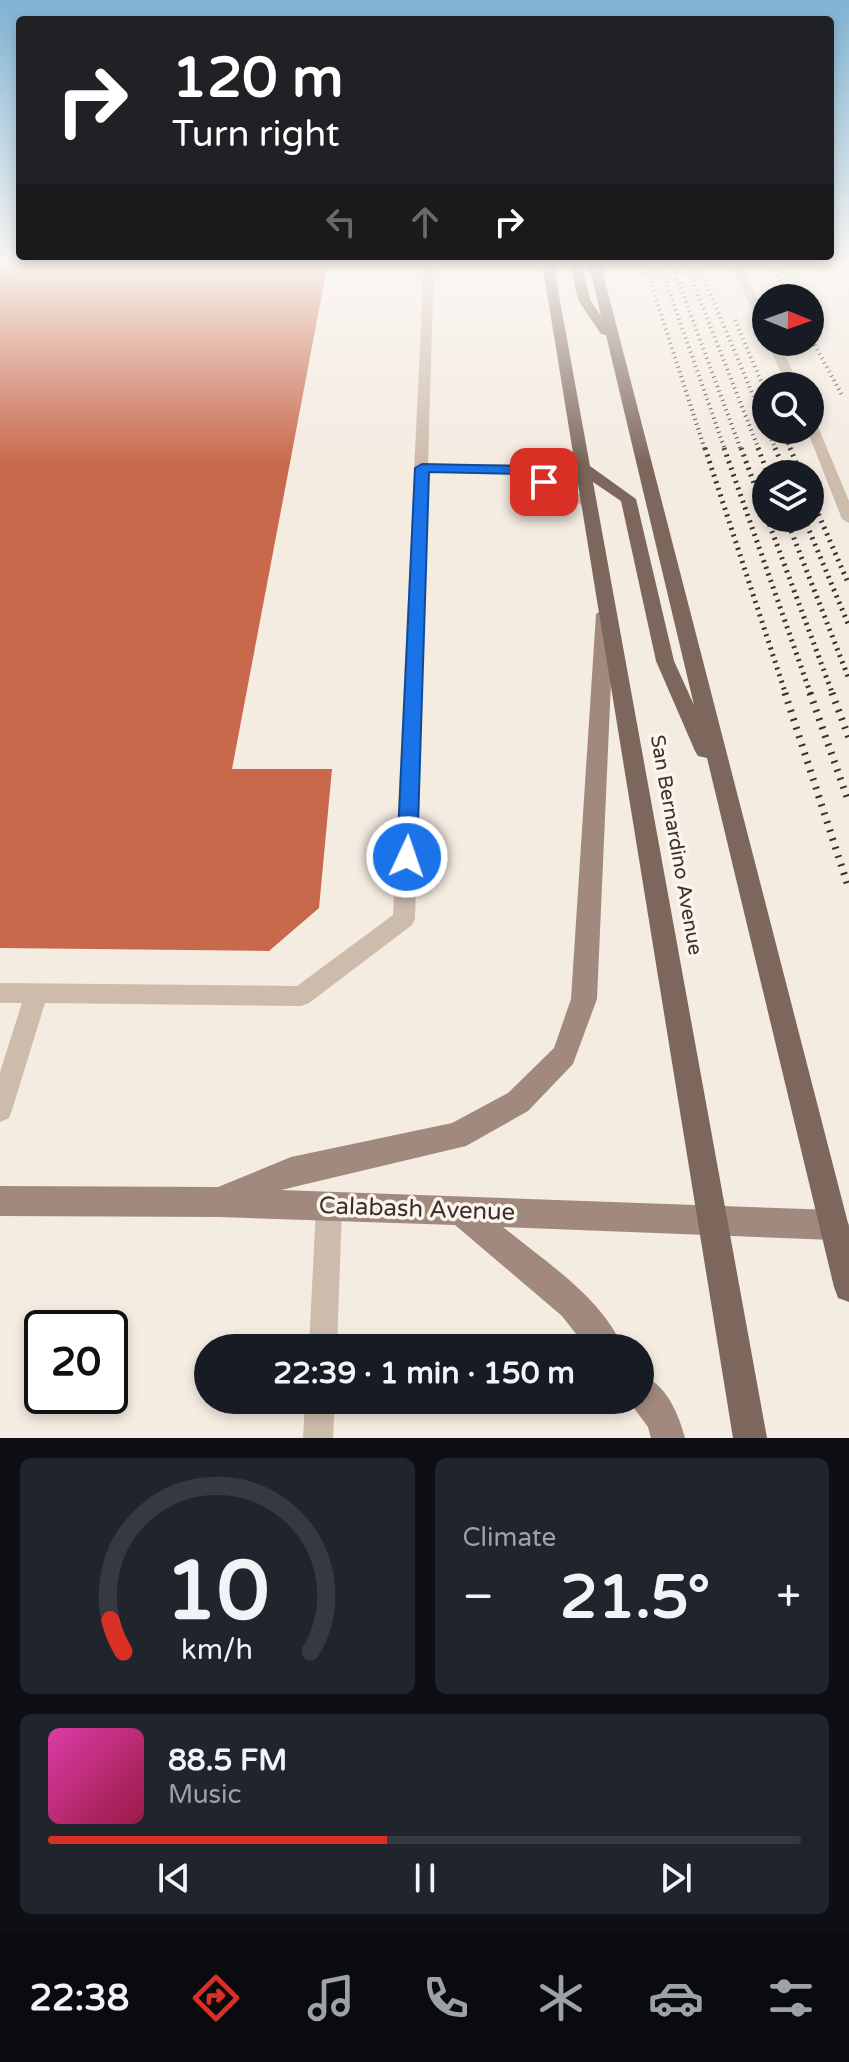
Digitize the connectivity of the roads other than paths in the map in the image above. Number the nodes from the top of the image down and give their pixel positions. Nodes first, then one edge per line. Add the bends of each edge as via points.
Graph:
1 (427, 329) edge
2 (558, 329) edge
3 (603, 329) edge
4 (610, 329) edge
5 (614, 345) junction
6 (819, 444) edge
7 (422, 468) junction
8 (582, 468) junction
9 (521, 470) junction
10 (589, 503) junction
11 (849, 519) edge
12 (606, 602) junction
13 (725, 795) junction
14 (0, 993) edge
15 (37, 993) junction
16 (0, 1110) edge
17 (0, 1201) edge
18 (218, 1202) junction
19 (329, 1206) junction
20 (459, 1210) junction
21 (713, 1220) junction
22 (834, 1225) junction
23 (849, 1287) edge
24 (324, 1334) edge
25 (596, 1334) edge
26 (654, 1408) edge
27 (319, 1414) edge
28 (318, 1438) edge
29 (668, 1438) edge
30 (750, 1438) edge

1 - 7 lane
2 - 8 main road, San Bernardino Avenue
3 - 5 main road
4 - 5 main road
5 - 13 main road
6 - 11 lane
7 - 9 lane
7 - 15 lane via 404,919 301,996
8 - 9 lane
8 - 10 main road, San Bernardino Avenue
8 - 13 main road via 628,499 665,661
9 - 10 lane
10 - 12 main road, San Bernardino Avenue
12 - 18 street via 584,999 564,1055 518,1102 456,1136 291,1171
12 - 21 main road, San Bernardino Avenue
13 - 22 main road
14 - 15 lane
15 - 16 lane
17 - 18 street, Calabash Avenue
18 - 19 street, Calabash Avenue
19 - 20 street, Calabash Avenue
19 - 24 lane
20 - 21 street, Calabash Avenue
20 - 25 street via 573,1305
21 - 22 street, Calabash Avenue
21 - 30 main road, San Bernardino Avenue
22 - 23 main road
26 - 29 street
27 - 28 lane

